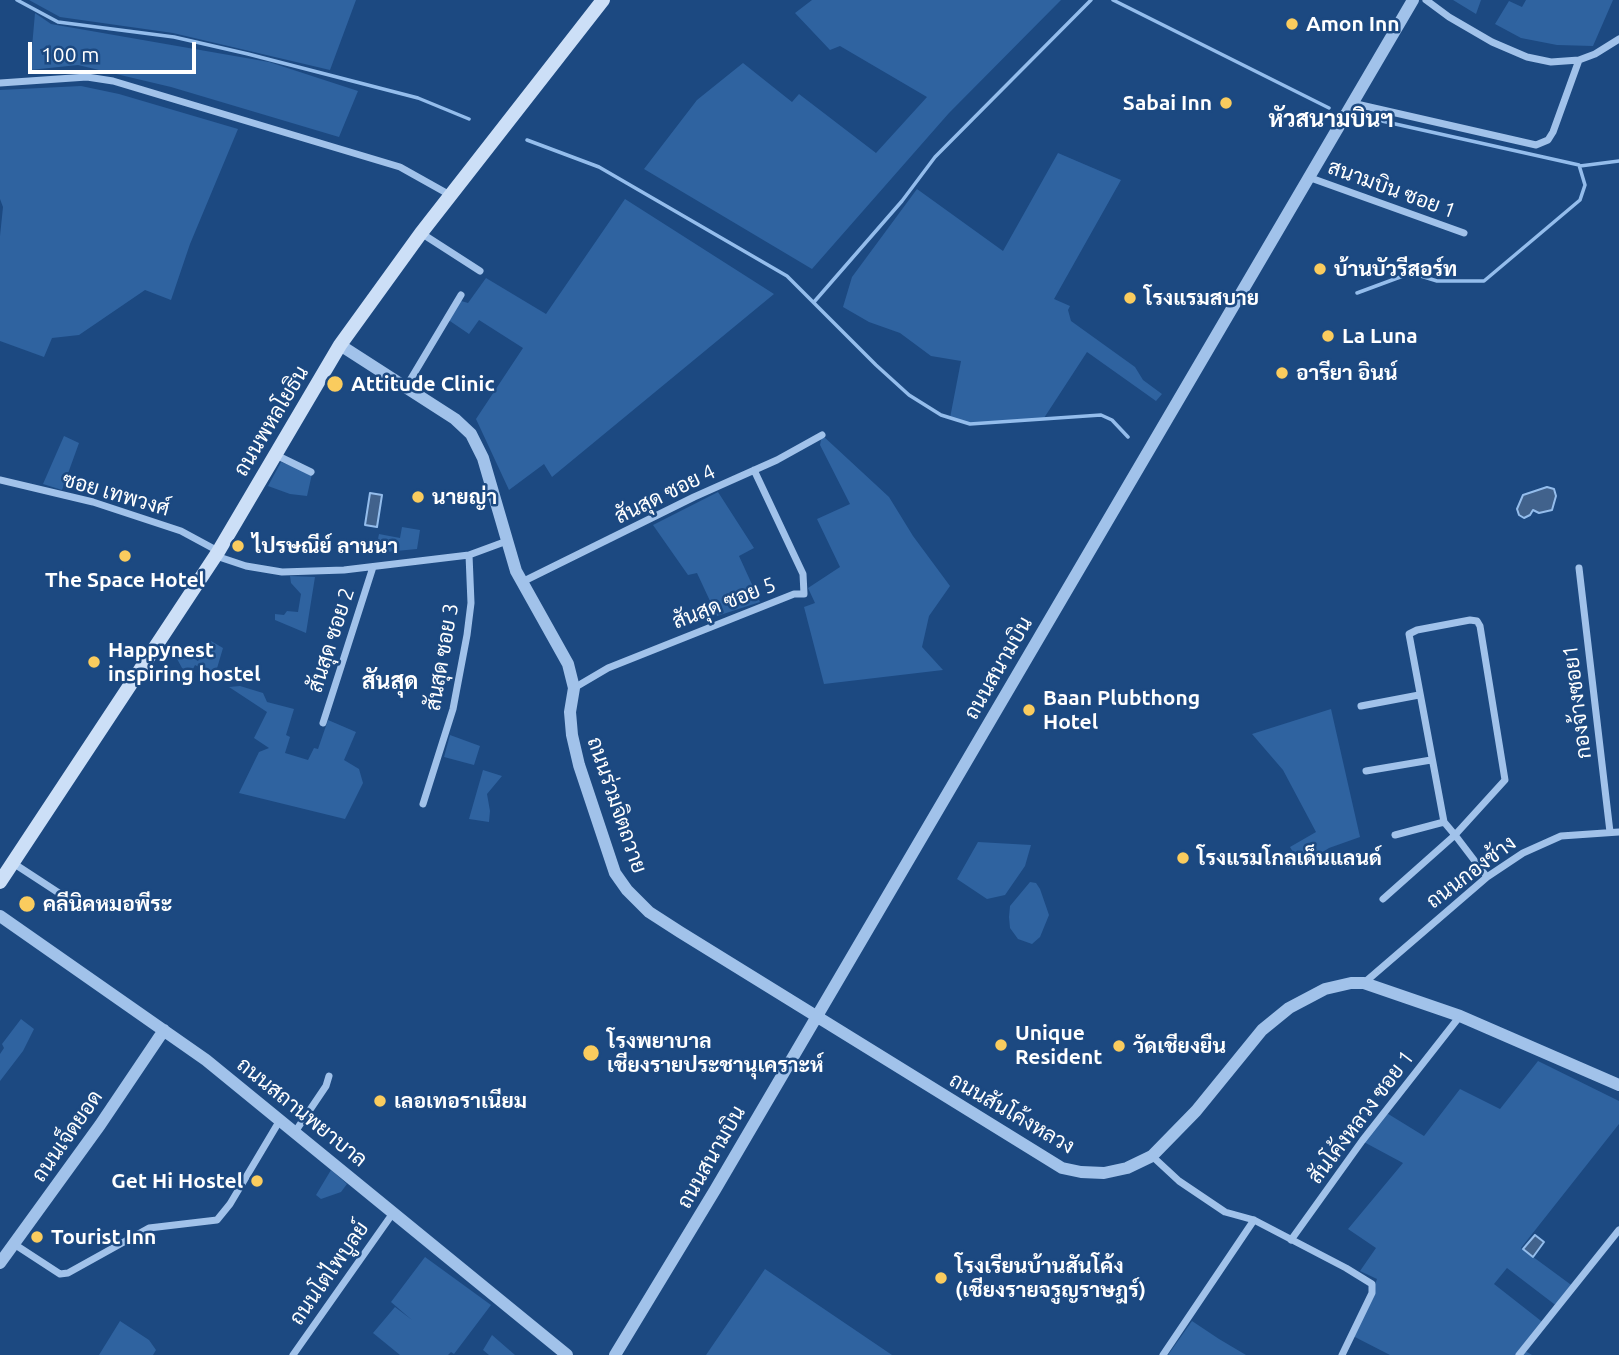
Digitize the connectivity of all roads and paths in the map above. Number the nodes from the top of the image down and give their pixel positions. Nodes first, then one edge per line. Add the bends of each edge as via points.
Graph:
1 (603, 0) edge
2 (1413, 0) edge
3 (1426, 0) edge
4 (1619, 39) edge
5 (1579, 60) junction
6 (0, 83) edge
7 (1352, 103) junction
8 (1308, 177) junction
9 (451, 195) junction
10 (421, 233) junction
11 (1464, 233) dead end
12 (480, 271) dead end
13 (461, 295) dead end
14 (340, 345) junction
15 (406, 387) junction
16 (822, 435) dead end
17 (275, 454) junction
18 (754, 470) junction
19 (311, 472) dead end
20 (0, 480) edge
21 (507, 541) junction
22 (217, 554) junction
23 (468, 555) junction
24 (373, 567) junction
25 (1579, 568) dead end
26 (522, 582) junction
27 (574, 688) junction
28 (1419, 695) junction
29 (1361, 706) dead end
30 (323, 723) dead end
31 (1431, 760) junction
32 (1366, 771) dead end
33 (422, 804) dead end
34 (1444, 822) junction
35 (1609, 832) junction
36 (1619, 832) edge
37 (1395, 835) dead end
38 (1455, 835) junction
39 (13, 863) junction
40 (1487, 877) junction
41 (0, 882) edge
42 (65, 897) dead end
43 (1383, 898) dead end
44 (0, 916) edge
45 (1364, 983) junction
46 (816, 1016) junction
47 (1460, 1016) junction
48 (164, 1030) junction
49 (328, 1076) dead end
50 (1619, 1085) edge
51 (280, 1120) junction
52 (295, 1132) junction
53 (1153, 1156) junction
54 (394, 1212) junction
55 (1254, 1220) junction
56 (1619, 1230) edge
57 (1291, 1240) junction
58 (14, 1244) junction
59 (0, 1264) edge
60 (293, 1355) edge
61 (567, 1355) edge
62 (615, 1355) edge
63 (1163, 1355) edge
64 (1342, 1355) edge
65 (1519, 1355) edge

1 - 9 main road, ถนนพหลโยธิน
2 - 7 street, ถนนสนามบิน
3 - 5 street via 1492,42 1527,57 1551,62
4 - 5 street
5 - 7 street via 1553,132 1536,145
6 - 9 street via 87,77 113,81 400,167
7 - 8 street, ถนนสนามบิน
8 - 11 street, สนามบิน ซอย 1
8 - 46 street, ถนนสนามบิน
9 - 10 main road, ถนนพหลโยธิน
10 - 12 street
10 - 14 main road, ถนนพหลโยธิน
13 - 15 street
14 - 15 street, ถนนร่วมจิตถวาย
14 - 17 main road, ถนนพหลโยธิน
15 - 21 street, ถนนร่วมจิตถวาย via 471,434 483,458
16 - 18 street, สันสุด ซอย 4
17 - 19 street
17 - 22 main road, ถนนพหลโยธิน
18 - 26 street, สันสุด ซอย 4
18 - 27 street, สันสุด ซอย 5 via 803,574 804,594 608,667
20 - 22 street, ซอย เทพวงศ์ via 93,502 181,531
21 - 23 street, ซอย เทพวงศ์
21 - 26 street, ถนนร่วมจิตถวาย
22 - 24 street, ซอย เทพวงศ์ via 246,566 282,572
22 - 39 main road, ถนนพหลโยธิน
23 - 24 street, ซอย เทพวงศ์
23 - 33 street, สันสุด ซอย 3 via 471,603 467,635 453,709
24 - 30 street, สันสุด ซอย 2
25 - 35 street, กองจ้างซอย1
26 - 27 street, ถนนร่วมจิตถวาย via 568,664
27 - 46 street, ถนนร่วมจิตถวาย via 570,712 579,765 615,873 627,890 649,912
28 - 29 street
28 - 31 street
28 - 38 street via 1409,634 1477,621 1505,780
31 - 32 street
31 - 34 street
34 - 37 street
34 - 38 street
35 - 36 street, ถนนกองช้าง
35 - 40 street, ถนนกองช้าง via 1554,838
38 - 40 street
38 - 43 street
39 - 41 main road, ถนนพหลโยธิน
39 - 42 street
40 - 45 street, ถนนกองช้าง
44 - 48 street, ถนนสถานพยาบาล
45 - 47 street, ถนนสันโค้งหลวง
45 - 53 street, ถนนสันโค้งหลวง via 1325,989 1289,1008 1262,1030
46 - 53 street, ถนนสันโค้งหลวง via 1062,1168 1104,1173
46 - 62 street, ถนนสนามบิน
47 - 50 street, ถนนสันโค้งหลวง
47 - 57 street, สันโค้งหลวง ซอย 1
48 - 51 street, ถนนสถานพยาบาล
48 - 58 street, ถนนเจ็ดยอด
49 - 52 street
51 - 52 street, ถนนสถานพยาบาล
51 - 58 street via 216,1220 149,1228 60,1274
52 - 54 street, ถนนสถานพยาบาล
53 - 55 street via 1179,1181 1225,1212
54 - 60 street, ถนนโตไพบูลย์
54 - 61 street, ถนนสถานพยาบาล
55 - 57 street
55 - 63 street
56 - 65 street
57 - 64 street via 1372,1284 1372,1293
58 - 59 street, ถนนเจ็ดยอด

